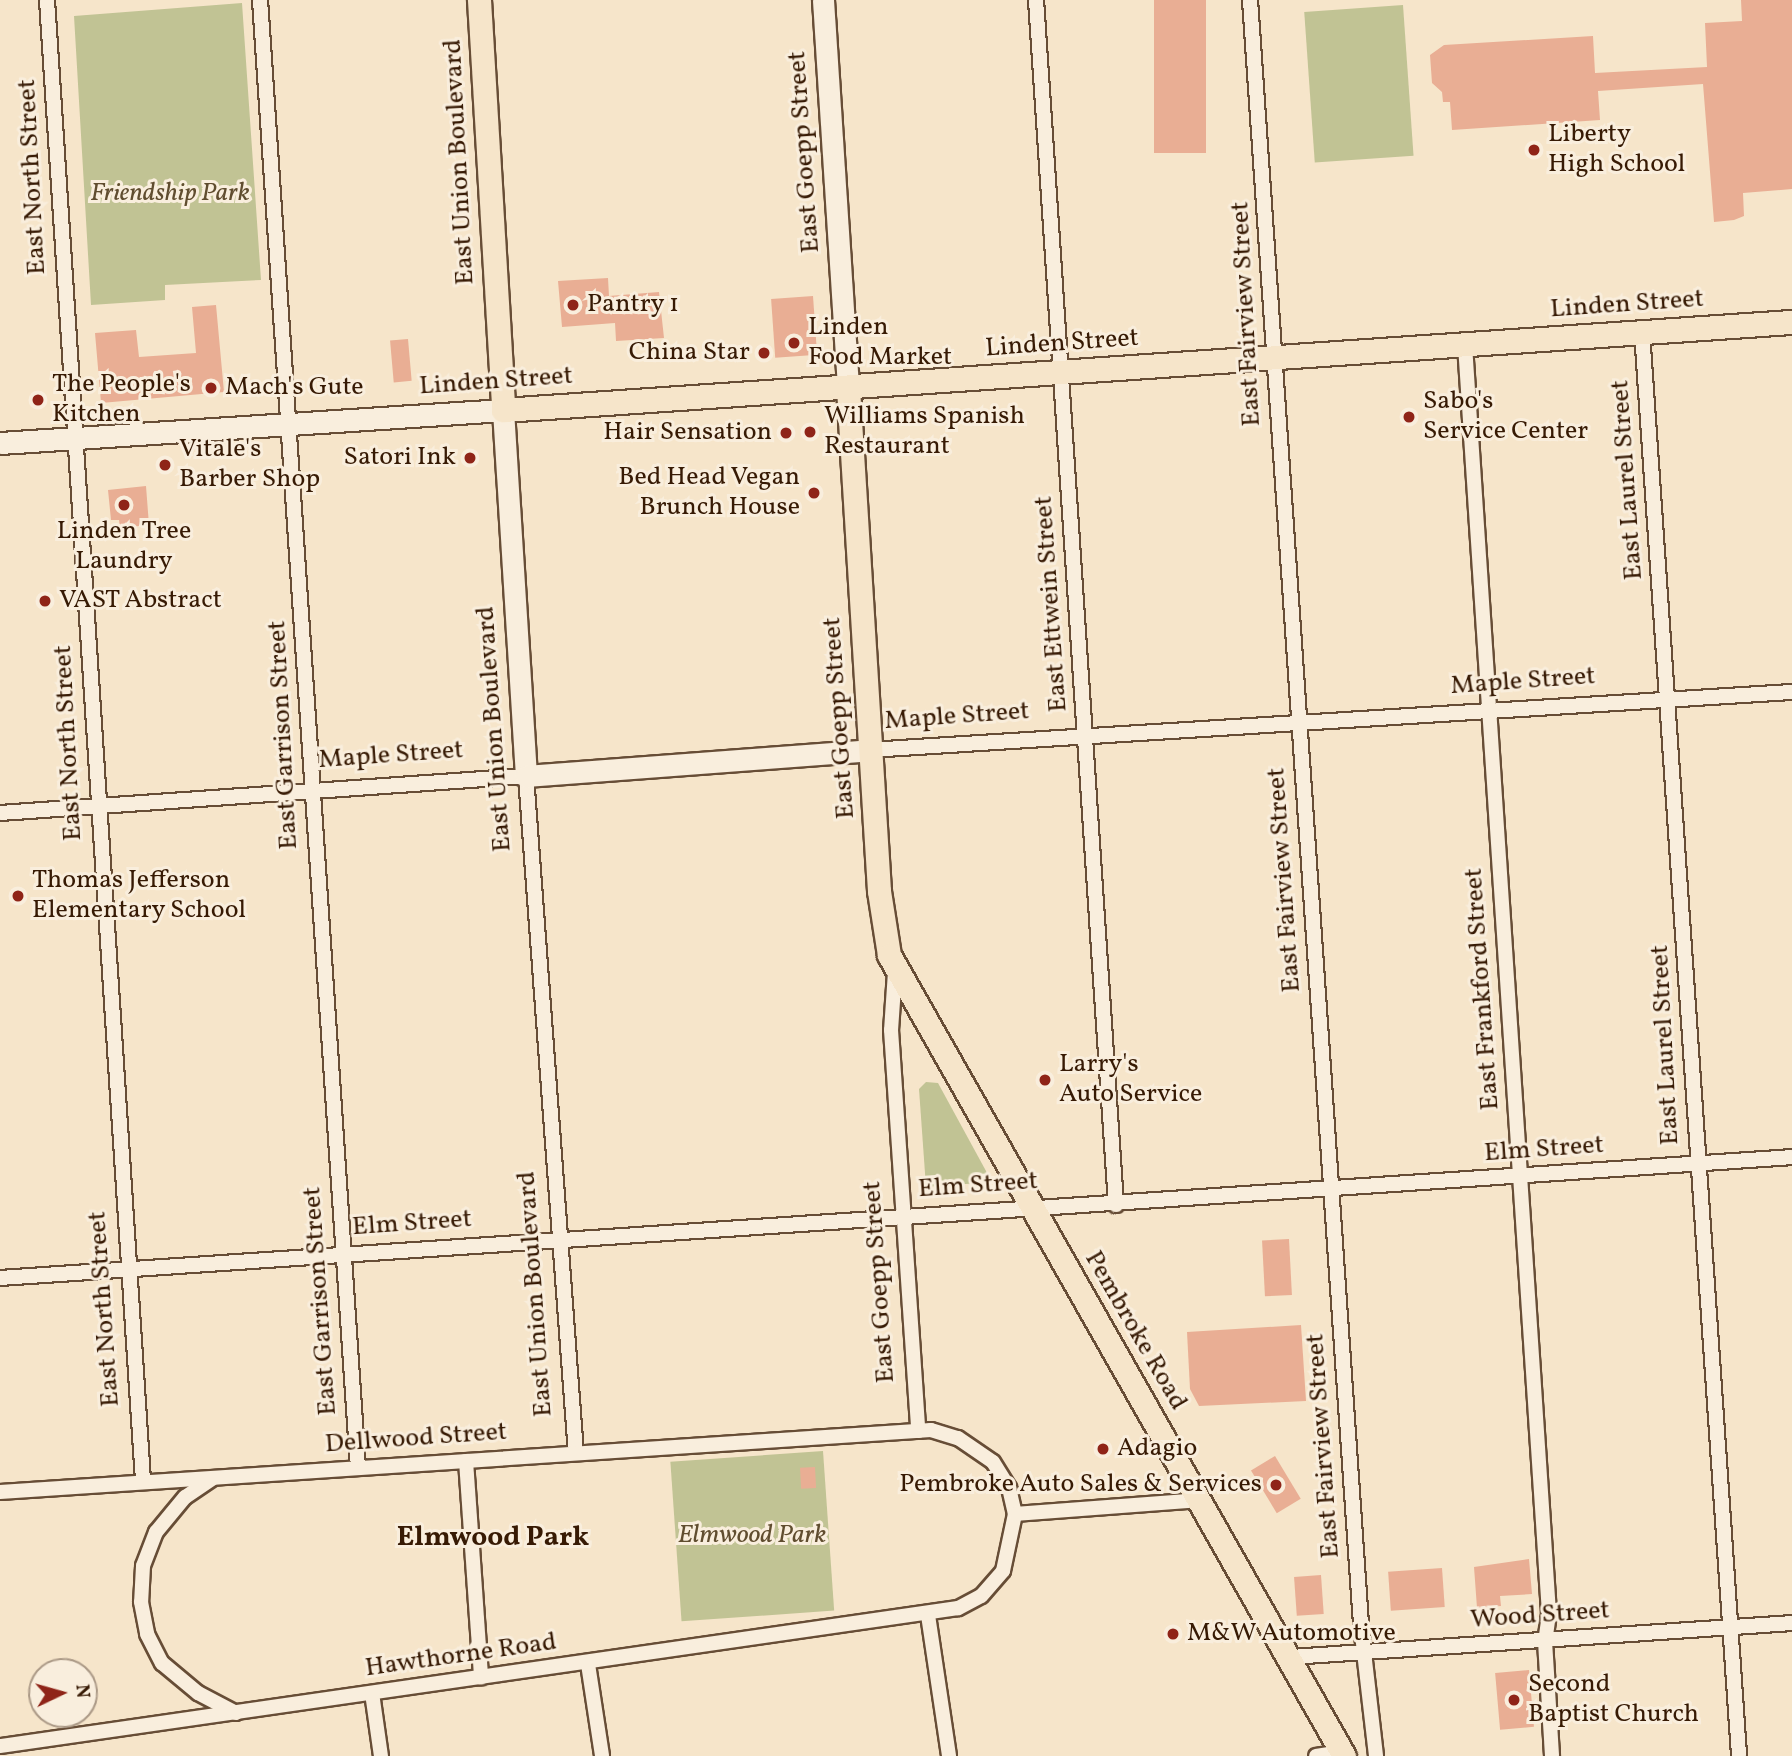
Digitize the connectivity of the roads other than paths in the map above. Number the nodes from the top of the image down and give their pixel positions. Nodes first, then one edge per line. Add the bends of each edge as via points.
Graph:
1 (47, 0) edge
2 (260, 0) edge
3 (478, 0) edge
4 (823, 0) edge
5 (1036, 0) edge
6 (1250, 0) edge
7 (1792, 322) edge
8 (1643, 332) junction
9 (1465, 345) junction
10 (1273, 356) junction
11 (1062, 372) junction
12 (848, 388) junction
13 (503, 410) junction
14 (288, 424) junction
15 (74, 439) junction
16 (0, 443) edge
17 (1792, 692) edge
18 (1668, 700) junction
19 (1491, 712) junction
20 (1299, 724) junction
21 (1085, 737) junction
22 (869, 750) junction
23 (526, 776) junction
24 (310, 789) junction
25 (97, 807) junction
26 (0, 813) edge
27 (895, 972) junction
28 (1792, 1157) edge
29 (1698, 1163) junction
30 (1521, 1176) junction
31 (1330, 1188) junction
32 (1116, 1205) junction
33 (1030, 1206) junction
34 (904, 1216) junction
35 (559, 1237) junction
36 (342, 1253) junction
37 (127, 1269) junction
38 (0, 1278) edge
39 (918, 1431) junction
40 (576, 1453) junction
41 (466, 1461) junction
42 (358, 1467) junction
43 (213, 1478) junction
44 (143, 1482) junction
45 (0, 1492) edge
46 (1200, 1500) junction
47 (1015, 1514) junction
48 (928, 1615) junction
49 (1792, 1623) edge
50 (1728, 1628) junction
51 (1545, 1641) junction
52 (1363, 1651) junction
53 (1291, 1657) junction
54 (588, 1664) junction
55 (481, 1677) junction
56 (372, 1693) junction
57 (236, 1713) junction
58 (0, 1746) edge
59 (23, 1750) edge
60 (1343, 1754) edge
61 (381, 1756) edge
62 (602, 1756) edge
63 (950, 1756) edge
64 (1316, 1756) edge
65 (1376, 1756) edge
66 (1552, 1756) edge
67 (1739, 1756) edge

1 - 15 street, East North Street
2 - 14 street, East Garrison Street
3 - 13 main road, East Union Boulevard
4 - 12 street, East Goepp Street
5 - 11 street, East Ettwein Street
6 - 10 street, East Fairview Street
7 - 8 main road, Linden Street
8 - 9 main road, Linden Street
8 - 18 street, East Laurel Street
9 - 10 main road, Linden Street
9 - 19 street, East Frankford Street
10 - 11 main road, Linden Street
10 - 20 street, East Fairview Street
11 - 12 main road, Linden Street
11 - 21 street, East Ettwein Street
12 - 13 main road, Linden Street
12 - 22 main road, East Goepp Street
13 - 14 street, Linden Street
13 - 23 street, East Union Boulevard
14 - 15 street, Linden Street
14 - 24 street, East Garrison Street
15 - 16 street, Linden Street
15 - 25 street, East North Street
17 - 18 street, Maple Street
18 - 19 street, Maple Street
18 - 29 street, East Laurel Street
19 - 20 street, Maple Street
19 - 30 street, East Frankford Street
20 - 21 street, Maple Street
20 - 31 street, East Fairview Street
21 - 22 street, Maple Street
21 - 32 street, East Ettwein Street
22 - 23 street, Maple Street
22 - 27 main road, East Goepp Street via 879,891
23 - 24 street, Maple Street
23 - 35 street, East Union Boulevard
24 - 25 street, Maple Street
24 - 36 street, East Garrison Street
25 - 26 street, Maple Street
25 - 37 street, East North Street
27 - 33 main road, Pembroke Road
27 - 34 street, East Goepp Street via 891,1030
28 - 29 street, Elm Street
29 - 30 street, Elm Street
29 - 50 street, East Laurel Street
30 - 31 street, Elm Street
30 - 51 street, East Frankford Street via 1549,1614
31 - 32 street, Elm Street
31 - 52 street, East Fairview Street
32 - 33 street, Elm Street
33 - 34 street, Elm Street
33 - 46 main road, Pembroke Road
34 - 35 street, Elm Street
34 - 39 street, East Goepp Street
35 - 36 street, Elm Street
35 - 40 street, East Union Boulevard
36 - 37 street, Elm Street
36 - 42 street, East Garrison Street
37 - 38 street, Elm Street
37 - 44 street, East North Street
39 - 40 street, Dellwood Street
39 - 47 street, Dellwood Street via 950,1435 979,1450 1002,1473
40 - 41 street, Dellwood Street
41 - 42 street, Dellwood Street
41 - 55 street
42 - 43 street, Dellwood Street
43 - 44 street, Dellwood Street
43 - 57 street via 185,1497 156,1532 143,1566 141,1602 147,1634 162,1663 198,1693
44 - 45 street, Dellwood Street
46 - 47 street
46 - 53 main road, Pembroke Road
47 - 48 street, Hawthorne Road via 1009,1558 993,1584 958,1608
48 - 54 street, Hawthorne Road
48 - 63 street
49 - 50 street, Wood Street
50 - 51 street, Wood Street
50 - 67 street, East Laurel Street
51 - 52 street, Wood Street
51 - 66 street, East Frankford Street
52 - 53 street, Wood Street
52 - 65 street, East Fairview Street
53 - 60 main road, Pembroke Road
54 - 55 street, Hawthorne Road
54 - 62 street
55 - 56 street, Hawthorne Road
56 - 57 street, Hawthorne Road
56 - 61 street
57 - 59 street, Hawthorne Road
58 - 59 street, Hawthorne Road
60 - 64 street

